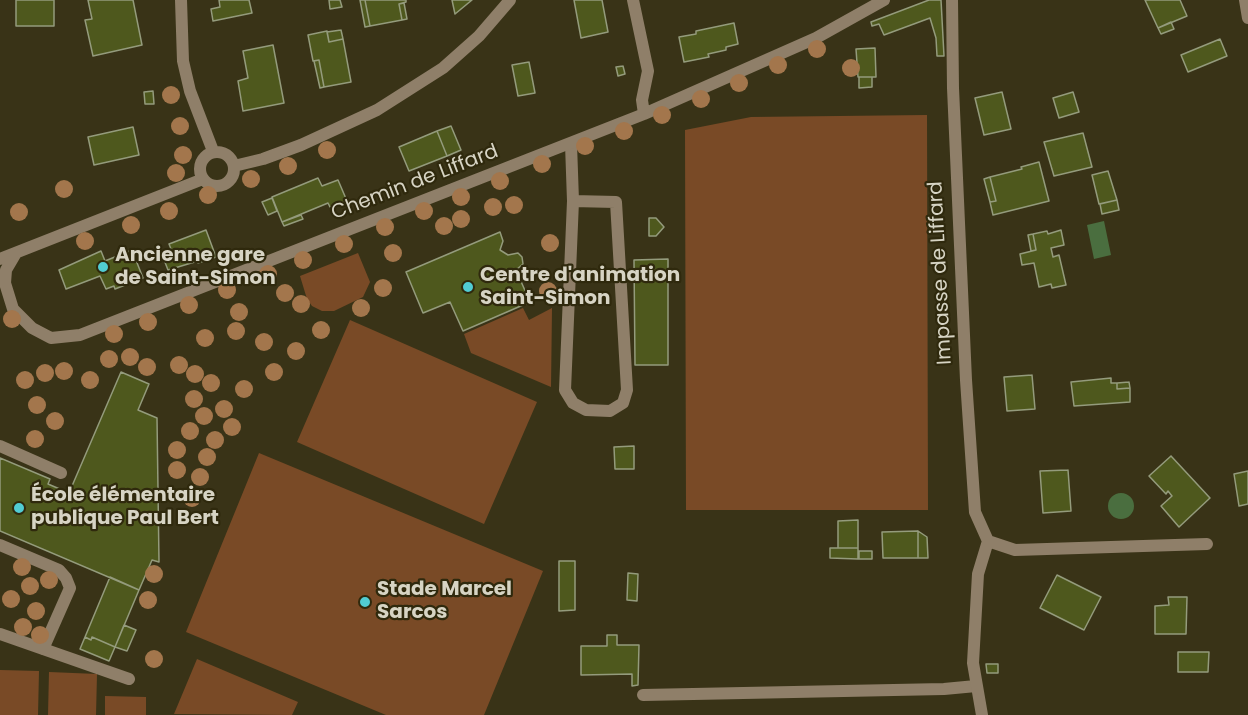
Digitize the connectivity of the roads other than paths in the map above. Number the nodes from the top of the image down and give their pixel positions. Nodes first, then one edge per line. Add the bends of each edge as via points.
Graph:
1 (181, 0) edge
2 (510, 0) edge
3 (633, 0) edge
4 (884, 0) edge
5 (952, 0) edge
6 (1245, 0) edge
7 (1248, 18) edge
8 (644, 114) junction
9 (571, 144) junction
10 (213, 152) junction
11 (234, 166) junction
12 (203, 179) junction
13 (573, 201) junction
14 (16, 253) junction
15 (0, 259) edge
16 (0, 446) edge
17 (61, 473) dead end
18 (988, 541) junction
19 (1207, 544) dead end
20 (0, 545) edge
21 (0, 634) edge
22 (43, 649) junction
23 (129, 679) dead end
24 (976, 686) junction
25 (643, 695) dead end
26 (982, 715) edge

1 - 10 street via 183,61
2 - 11 street via 479,36 443,68 378,110 301,145
3 - 8 street via 648,71 642,100
4 - 8 street, Chemin de Liffard via 816,38
5 - 18 street, Impasse de Liffard via 966,380 975,512
6 - 7 street
8 - 9 street, Chemin de Liffard
9 - 13 street
9 - 14 street, Chemin de Liffard via 81,335 51,338 32,328 13,309 5,283 6,270
10 - 11 street via 222,152
10 - 12 street via 203,157 199,167
11 - 12 street via 224,185 213,186
12 - 14 street
13 - 13 street via 565,390 573,403 586,411 610,411 622,403 627,390 616,202
14 - 15 street
16 - 17 street
18 - 19 street via 1015,550
18 - 24 street via 978,574 973,663
20 - 22 street via 59,570 66,578 70,588
21 - 22 street
22 - 23 street
24 - 25 street
24 - 26 street

